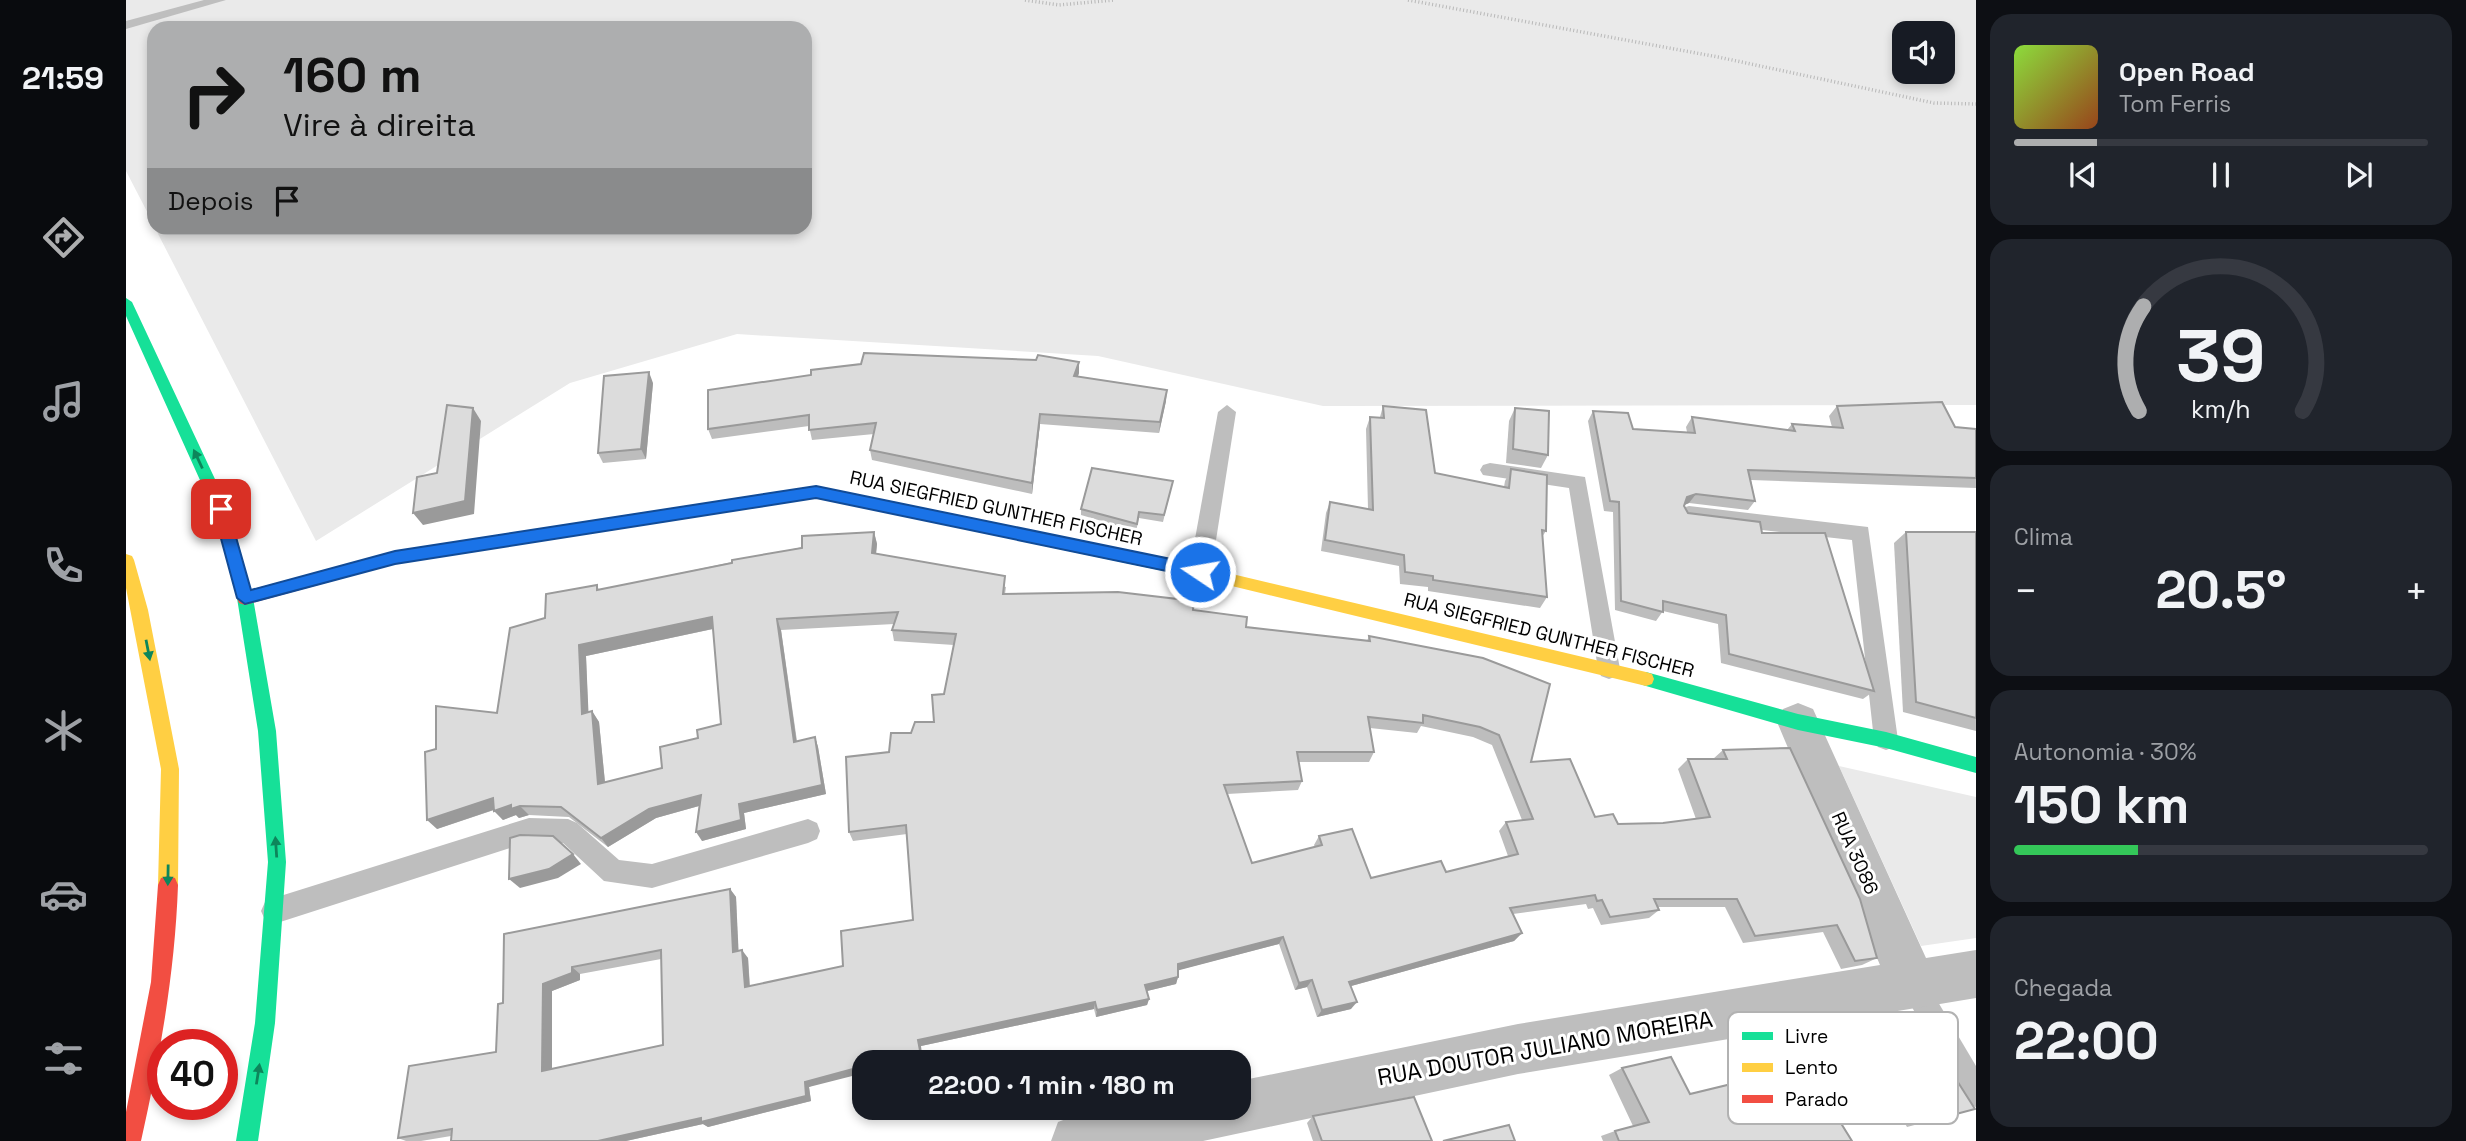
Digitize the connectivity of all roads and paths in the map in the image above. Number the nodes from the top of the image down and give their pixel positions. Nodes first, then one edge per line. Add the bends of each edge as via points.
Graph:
1 (219, 0) edge
2 (1025, 0) edge
3 (1114, 0) edge
4 (1408, 0) edge
5 (170, 13) junction
6 (126, 15) edge
7 (126, 25) edge
8 (1976, 104) edge
9 (126, 302) edge
10 (1227, 412) dead end
11 (1490, 470) dead end
12 (1689, 514) edge
13 (126, 560) edge
14 (1200, 572) junction
15 (245, 598) junction
16 (133, 612) edge
17 (1609, 669) junction
18 (1798, 722) junction
19 (1886, 740) junction
20 (1976, 765) edge
21 (808, 831) dead end
22 (274, 911) junction
23 (1976, 974) edge
24 (1913, 984) junction
25 (1743, 1012) edge
26 (1929, 1012) edge
27 (1728, 1014) edge
28 (141, 1043) edge
29 (1958, 1062) edge
30 (1976, 1093) edge
31 (1251, 1110) edge
32 (1204, 1120) edge
33 (131, 1141) edge
34 (247, 1141) edge
35 (1077, 1141) edge

1 - 5 lane
2 - 3 path via 1059,5
4 - 8 path via 1718,57 1934,103
5 - 6 lane
5 - 7 lane
15 -> 9 street via 221,509
10 - 14 lane
11 - 17 lane via 1578,482
12 - 19 lane via 1861,533
13 - 16 street
14 - 15 street, RUA SIEGFRIED GUNTHER FISCHER via 816,492 395,558
14 - 17 street, RUA SIEGFRIED GUNTHER FISCHER
22 -> 15 street via 277,862 267,731
16 -> 28 street via 170,769 168,919
17 - 18 street, RUA SIEGFRIED GUNTHER FISCHER
18 - 19 street, RUA SIEGFRIED GUNTHER FISCHER
18 - 24 street, RUA 3086
19 - 20 street, RUA SIEGFRIED GUNTHER FISCHER
21 - 22 lane via 652,876 613,872 568,831 529,830
34 -> 22 street via 265,1023
23 - 24 street, RUA DOUTOR JULIANO MOREIRA
24 - 25 street, RUA DOUTOR JULIANO MOREIRA
24 - 26 lane
27 - 31 street, RUA DOUTOR JULIANO MOREIRA via 1518,1049
28 - 33 street
29 - 30 lane
32 - 35 street, RUA DOUTOR JULIANO MOREIRA

